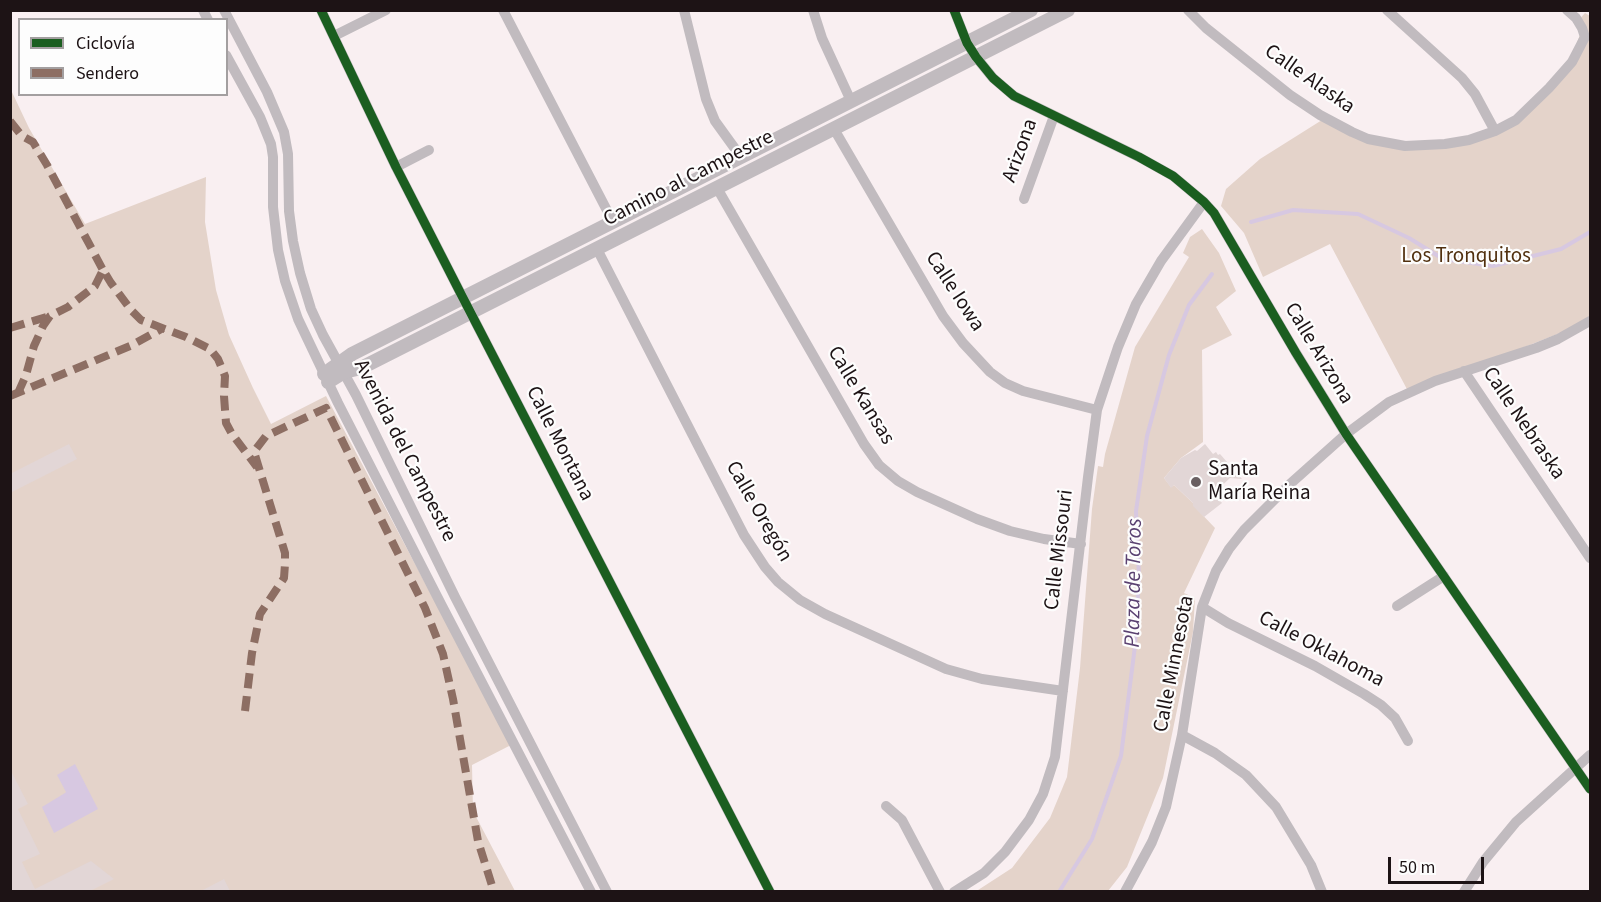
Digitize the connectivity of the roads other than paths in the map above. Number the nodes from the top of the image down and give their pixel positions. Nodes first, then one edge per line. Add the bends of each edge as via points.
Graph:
1 (224, 10) edge
2 (321, 10) edge
3 (386, 10) edge
4 (503, 10) edge
5 (684, 10) edge
6 (813, 10) edge
7 (954, 10) edge
8 (1031, 10) edge
9 (1068, 10) edge
10 (1188, 10) edge
11 (1386, 10) edge
12 (1567, 10) edge
13 (334, 36) junction
14 (967, 43) junction
15 (976, 57) junction
16 (228, 59) edge
17 (851, 101) junction
18 (1054, 116) junction
19 (834, 129) junction
20 (1495, 131) junction
21 (429, 150) dead end
22 (741, 157) junction
23 (396, 167) junction
24 (717, 188) junction
25 (1024, 199) dead end
26 (1204, 202) junction
27 (614, 222) junction
28 (597, 249) junction
29 (463, 298) junction
30 (471, 313) junction
31 (1590, 321) edge
32 (341, 368) junction
33 (1464, 371) junction
34 (326, 378) junction
35 (1097, 410) junction
36 (1346, 434) junction
37 (1081, 544) junction
38 (1590, 558) edge
39 (1444, 576) junction
40 (455, 597) junction
41 (441, 604) junction
42 (1397, 606) dead end
43 (1202, 608) junction
44 (1064, 691) junction
45 (1182, 735) junction
46 (1408, 741) dead end
47 (1590, 755) edge
48 (1575, 769) junction
49 (1590, 789) edge
50 (886, 806) dead end
51 (564, 808) junction
52 (550, 815) junction
53 (591, 891) edge
54 (607, 891) edge
55 (770, 891) edge
56 (940, 891) edge
57 (954, 891) edge
58 (1125, 891) edge
59 (1322, 891) edge
60 (1464, 891) edge

1 - 32 street, Avenida del Campestre via 284,132 289,211 300,273 311,309
2 - 13 street, Calle Montana
3 - 13 street
4 - 27 street
5 - 22 street via 706,99 715,121
6 - 17 street
7 - 14 street, Calle Arizona
8 - 14 street, Camino al Campestre
9 - 15 street, Camino al Campestre
10 - 20 street, Calle Alaska via 1290,95 1368,139 1423,146 1469,140
11 - 20 street via 1462,78
12 - 20 street, Calle Alaska via 1576,18 1584,37 1572,62 1516,120
13 - 23 street, Calle Montana
14 - 15 street, Calle Arizona
14 - 17 street, Camino al Campestre
15 - 18 street, Calle Arizona via 1014,96
15 - 19 street, Camino al Campestre
16 - 34 street, Avenida del Campestre via 271,144 273,207 285,281
17 - 22 street, Camino al Campestre
18 - 25 street, Arizona
18 - 26 street, Calle Arizona via 1165,171
19 - 24 street, Camino al Campestre
19 - 35 street, Calle Iowa via 963,344 1005,383
21 - 23 street
22 - 27 street, Camino al Campestre
23 - 29 street, Calle Montana
24 - 28 street, Camino al Campestre
24 - 37 street, Calle Kansas via 879,465 917,492 977,519 1010,531
26 - 35 street, Calle Missouri via 1161,261 1136,304
26 - 36 street, Calle Arizona
27 - 29 street, Camino al Campestre
28 - 30 street, Camino al Campestre
28 - 44 street, Calle Oregón via 744,535 778,582 825,614 946,669 982,679
29 - 30 street, Calle Montana
29 - 32 street, Camino al Campestre via 352,354
30 - 32 street, Camino al Campestre via 361,368
30 - 55 street, Calle Montana
31 - 33 street, Calle Minnesota via 1536,348
32 - 34 street, Camino al Campestre
32 - 40 street, Avenida del Campestre
33 - 36 street, Calle Minnesota via 1389,402
33 - 38 street, Calle Nebraska
34 - 41 street, Avenida del Campestre
35 - 37 street, Calle Missouri
36 - 39 street, Calle Arizona
36 - 43 street, Calle Minnesota via 1244,530 1216,570
37 - 44 street, Calle Missouri
39 - 42 street
39 - 48 street, Calle Arizona
40 - 41 street
40 - 51 street, Avenida del Campestre
41 - 52 street, Avenida del Campestre
43 - 45 street, Calle Minnesota
43 - 46 street, Calle Oklahoma via 1364,694 1395,718
44 - 57 street, Calle Missouri via 1055,757 1043,794 1029,820 984,873
45 - 58 street, Calle Minnesota via 1166,807
45 - 59 street via 1246,775 1276,807
47 - 48 street
48 - 49 street, Calle Arizona
48 - 60 street via 1516,822
50 - 56 street via 902,820
51 - 52 street
51 - 54 street, Avenida del Campestre
52 - 53 street, Avenida del Campestre

